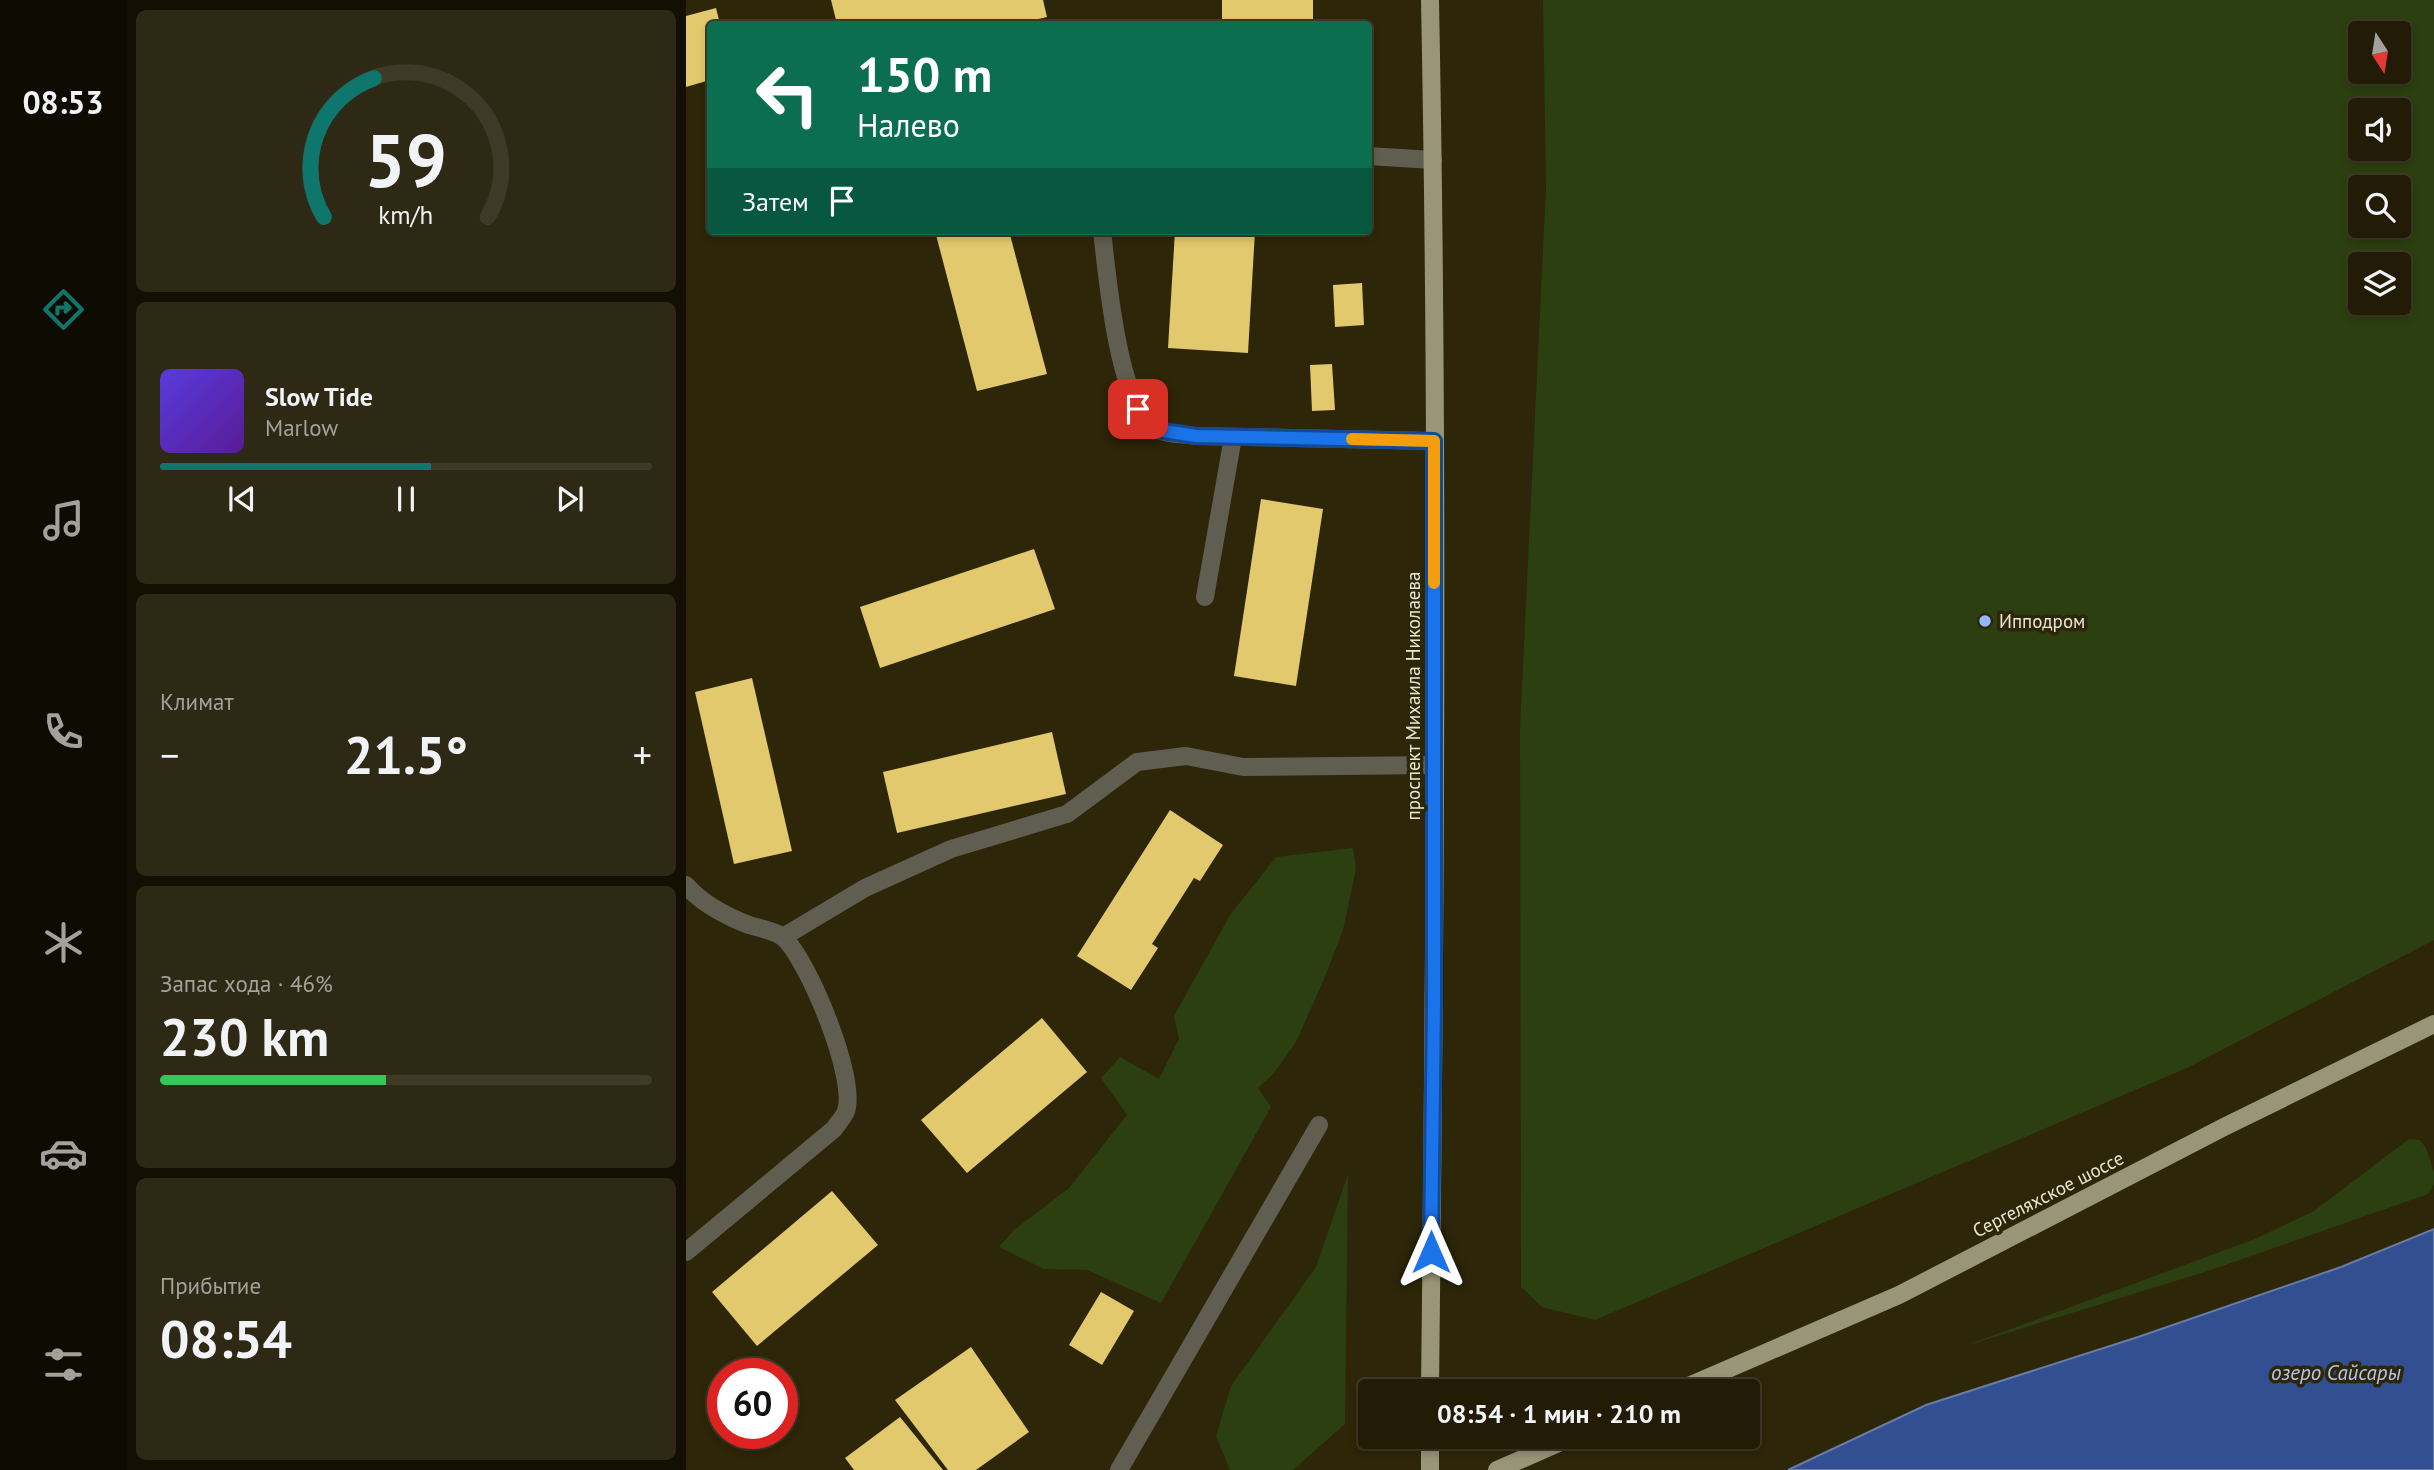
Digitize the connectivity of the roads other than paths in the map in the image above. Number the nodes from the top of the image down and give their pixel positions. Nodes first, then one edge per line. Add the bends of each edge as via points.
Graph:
1 (1430, 0) edge
2 (1372, 156) edge
3 (1433, 160) junction
4 (1102, 235) edge
5 (1233, 437) junction
6 (1434, 441) junction
7 (1205, 597) dead end
8 (1434, 765) junction
9 (686, 885) edge
10 (783, 937) junction
11 (2434, 1024) edge
12 (1320, 1125) dead end
13 (686, 1252) edge
14 (1430, 1379) edge
15 (1705, 1379) edge
16 (1430, 1449) edge
17 (1545, 1449) edge
18 (1119, 1470) edge
19 (1430, 1470) edge
20 (1497, 1470) edge

1 - 3 main road, проспект Михаила Николаева
2 - 3 lane
3 - 6 main road, проспект Михаила Николаева
4 - 5 lane via 1115,339 1138,409 1157,430
5 - 6 lane
5 - 7 lane
6 - 8 main road, проспект Михаила Николаева
8 - 10 lane via 1243,767 1186,756 1137,762 1066,814 951,849 865,888
8 - 14 main road, проспект Михаила Николаева
9 - 10 lane via 709,906
10 - 13 lane via 817,989 848,1087 846,1111 834,1129
11 - 15 main road, Сергеляхское шоссе via 1899,1295
12 - 18 lane
16 - 19 main road
17 - 20 main road

